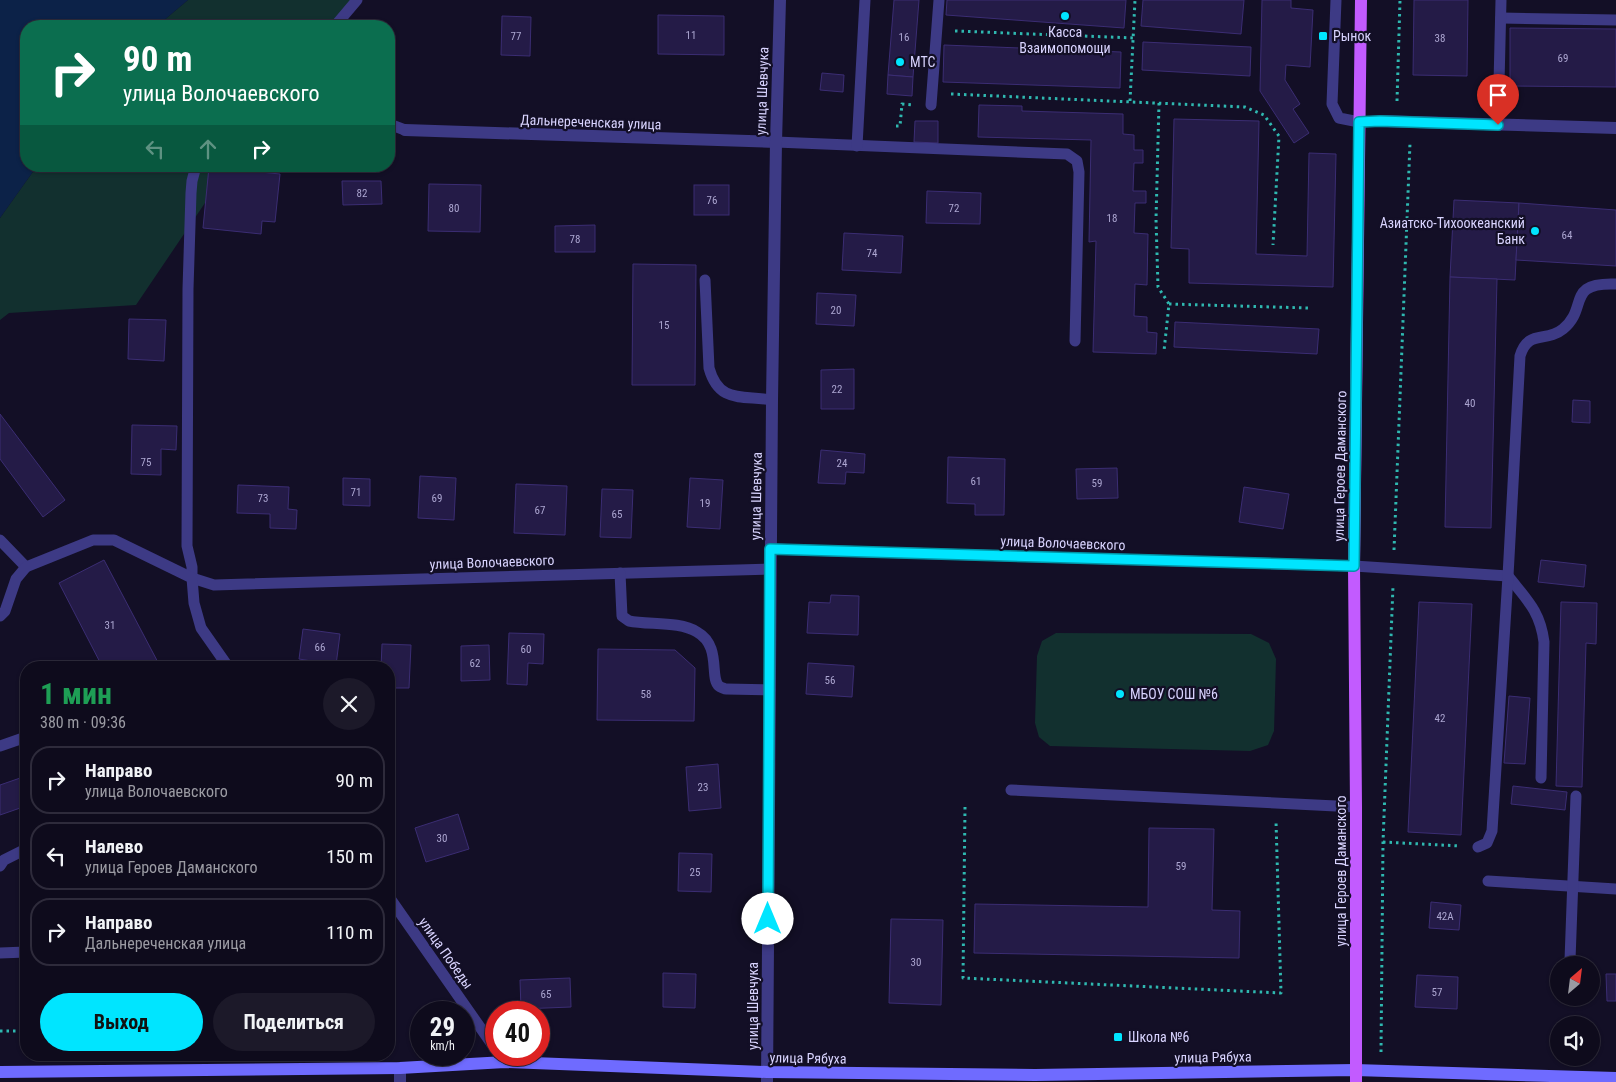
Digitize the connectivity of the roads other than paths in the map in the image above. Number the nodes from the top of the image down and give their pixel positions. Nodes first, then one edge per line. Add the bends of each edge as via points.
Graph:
1 (357, 0) edge
2 (780, 0) edge
3 (865, 0) edge
4 (939, 0) edge
5 (1336, 0) edge
6 (1362, 0) edge
7 (1501, 0) edge
8 (1501, 18) junction
9 (340, 20) edge
10 (1616, 20) edge
11 (932, 105) road end
12 (1380, 121) joint
13 (1359, 122) junction
14 (1498, 125) junction
15 (395, 126) edge
16 (1616, 128) edge
17 (405, 130) joint
18 (776, 142) junction
19 (857, 146) junction
20 (194, 172) edge
21 (705, 280) dead end
22 (1616, 284) edge
23 (1075, 341) dead end
24 (772, 400) junction
25 (0, 540) edge
26 (770, 549) junction
27 (1354, 566) junction
28 (26, 567) junction
29 (770, 569) junction
30 (620, 573) junction
31 (1508, 576) junction
32 (192, 578) junction
33 (0, 616) edge
34 (224, 661) edge
35 (770, 690) junction
36 (20, 739) edge
37 (0, 746) edge
38 (1541, 778) dead end
39 (1011, 790) dead end
40 (1576, 796) dead end
41 (1356, 807) junction
42 (1478, 847) road end
43 (20, 852) edge
44 (0, 866) edge
45 (1488, 881) dead end
46 (1573, 886) junction
47 (1616, 889) edge
48 (395, 906) edge
49 (0, 952) edge
50 (20, 952) edge
51 (1570, 956) edge
52 (485, 1034) edge
53 (485, 1060) edge
54 (550, 1061) edge
55 (400, 1068) junction
56 (0, 1072) edge
57 (1356, 1076) edge
58 (767, 1077) edge
59 (1616, 1078) edge
60 (400, 1082) edge

1 - 9 lane
2 - 18 street, улица Шевчука
3 - 19 lane
4 - 11 lane
5 - 13 lane via 1332,104 1339,118
6 - 13 main road, улица Героев Даманского
7 - 8 lane
8 - 10 lane
8 - 14 lane
12 - 13 lane
12 - 14 street
13 - 27 main road, улица Героев Даманского
14 - 16 street
15 - 17 lane
17 - 18 street, Дальнереченская улица
18 - 19 lane
18 - 24 street, улица Шевчука
19 - 23 lane via 1067,154 1077,161
20 - 32 lane via 188,289 186,546
21 - 24 lane via 712,379 730,396
22 - 31 lane via 1598,283 1586,289 1569,324 1561,331 1528,341 1523,347
24 - 26 street, улица Шевчука
25 - 28 lane
26 - 27 lane, улица Волочаевского
26 - 29 street, улица Шевчука
27 - 31 lane, улица Волочаевского
27 - 41 main road, улица Героев Даманского
28 - 32 lane, улица Волочаевского via 103,539 114,540
28 - 33 lane via 16,579 6,612
29 - 30 lane, улица Волочаевского
29 - 35 street, улица Шевчука
30 - 32 lane, улица Волочаевского via 214,585
30 - 35 lane via 622,616 629,622 684,627 697,632 707,641 714,656 716,682 720,687
31 - 38 lane via 1535,610 1542,625
31 - 42 lane via 1492,831 1487,843
32 - 34 lane via 201,628
35 - 58 street, улица Шевчука
36 - 37 lane
39 - 41 lane
40 - 46 lane
41 - 57 main road, улица Героев Даманского
43 - 44 lane via 4,860
45 - 46 lane
46 - 47 lane
46 - 51 lane
48 - 52 lane, улица Победы
49 - 50 lane
53 - 55 main road, улица Рябуха
54 - 58 main road, улица Рябуха
55 - 56 main road, улица Рябуха
55 - 60 street
57 - 58 main road, улица Рябуха
57 - 59 main road, улица Рябуха

